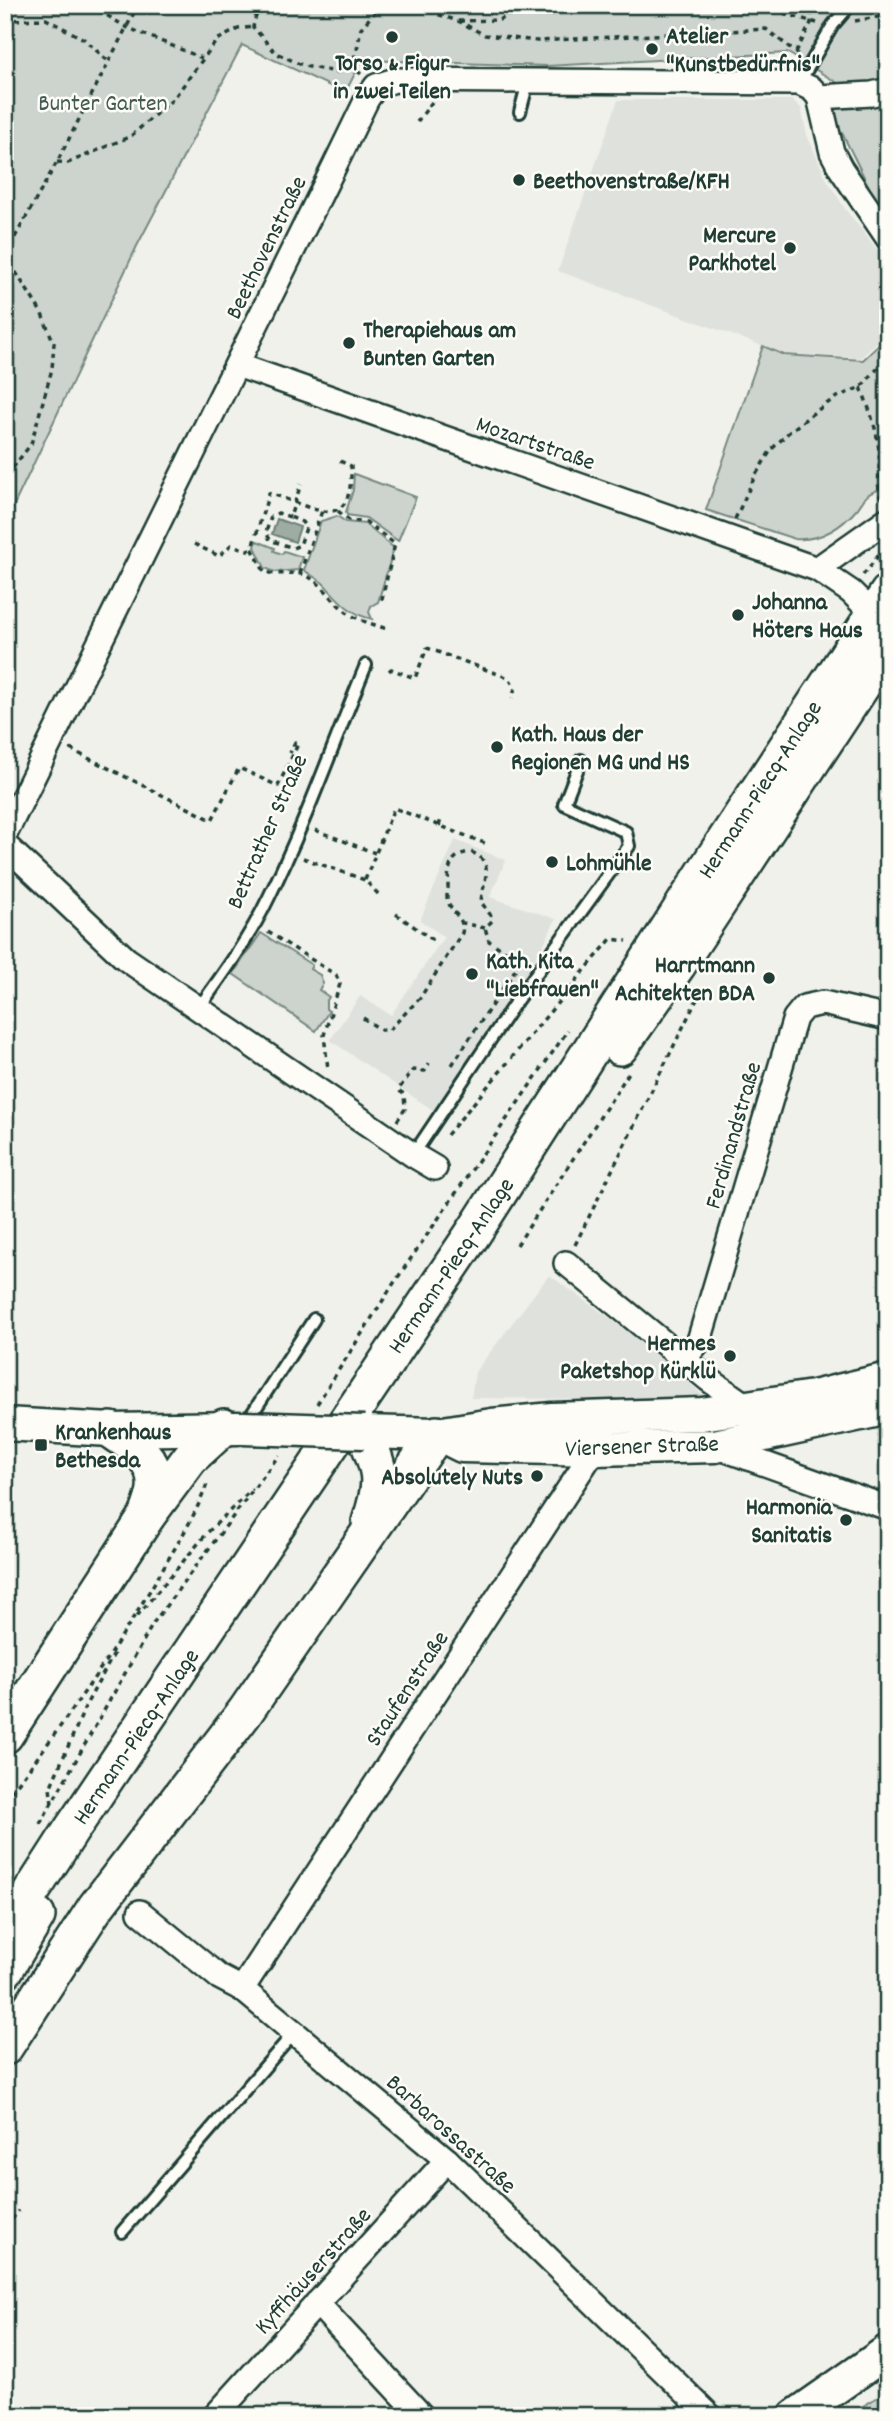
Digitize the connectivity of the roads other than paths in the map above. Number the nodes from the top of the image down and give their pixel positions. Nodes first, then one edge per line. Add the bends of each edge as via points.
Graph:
1 (850, 5) edge
2 (805, 74) junction
3 (528, 82) junction
4 (888, 90) edge
5 (819, 97) junction
6 (520, 112) dead end
7 (888, 238) edge
8 (237, 366) junction
9 (884, 508) edge
10 (817, 569) junction
11 (875, 623) edge
12 (366, 665) dead end
13 (581, 760) dead end
14 (5, 835) edge
15 (5, 845) edge
16 (198, 1009) junction
17 (888, 1018) edge
18 (424, 1161) joint
19 (566, 1263) road end
20 (314, 1319) dead end
21 (685, 1358) junction
22 (888, 1379) edge
23 (749, 1408) junction
24 (888, 1408) edge
25 (615, 1417) junction
26 (5, 1424) edge
27 (233, 1427) junction
28 (111, 1430) junction
29 (364, 1432) junction
30 (437, 1434) junction
31 (715, 1446) junction
32 (595, 1449) junction
33 (888, 1508) edge
34 (147, 1516) junction
35 (365, 1539) junction
36 (5, 1735) edge
37 (139, 1912) dead end
38 (5, 1933) edge
39 (5, 1970) edge
40 (242, 1989) junction
41 (295, 2033) junction
42 (5, 2047) edge
43 (447, 2160) junction
44 (122, 2232) dead end
45 (317, 2303) junction
46 (888, 2351) edge
47 (215, 2416) edge
48 (422, 2416) edge
49 (710, 2416) edge
50 (795, 2416) edge

1 - 2 lane
2 - 3 street
2 - 5 street
3 - 6 lane
3 - 8 street, Beethovenstraße via 395,80 376,86
4 - 5 street
5 - 7 street via 832,152
8 - 10 street, Mozartstraße
8 - 14 street, Beethovenstraße
9 - 10 street
10 - 11 street, Mozartstraße
11 - 38 main road, Hermann-Piecq-Anlage via 715,856 474,1232
11 - 39 main road, Hermann-Piecq-Anlage via 677,967 584,1097 86,1840
12 - 16 lane, Bettrather Straße via 269,897 237,956
13 - 18 lane via 564,804 626,832 629,846 517,1000
15 - 16 street via 126,959
16 - 18 street
17 - 21 street, Ferdinandstraße via 823,1003 804,1007 795,1018 699,1341
19 - 21 street
20 - 27 lane
21 - 23 street
22 - 23 main road, Viersener Straße
23 - 25 main road, Viersener Straße
24 - 31 main road, Viersener Straße
25 - 30 main road, Viersener Straße via 492,1424
25 - 32 street, Staufenstraße
26 - 28 main road, Viersener Straße
27 - 28 main road, Viersener Straße
27 - 29 main road, Viersener Straße, bridge
27 - 34 main road via 197,1452
28 - 34 main road via 142,1452 150,1465 155,1488
29 - 30 main road, Viersener Straße
29 - 35 main road via 379,1466 378,1499
30 - 32 main road, Viersener Straße via 462,1446
30 - 35 main road
31 - 32 main road, Viersener Straße
31 - 33 street
32 - 40 street, Staufenstraße
34 - 36 main road
35 - 42 main road via 245,1712 95,1908
37 - 40 street, Barbarossastraße via 219,1977
40 - 41 street, Barbarossastraße
41 - 43 street, Barbarossastraße
41 - 44 lane
43 - 45 street, Kyffhäuserstraße
43 - 49 street, Barbarossastraße
45 - 47 street, Kyffhäuserstraße
45 - 48 street
46 - 50 main road

